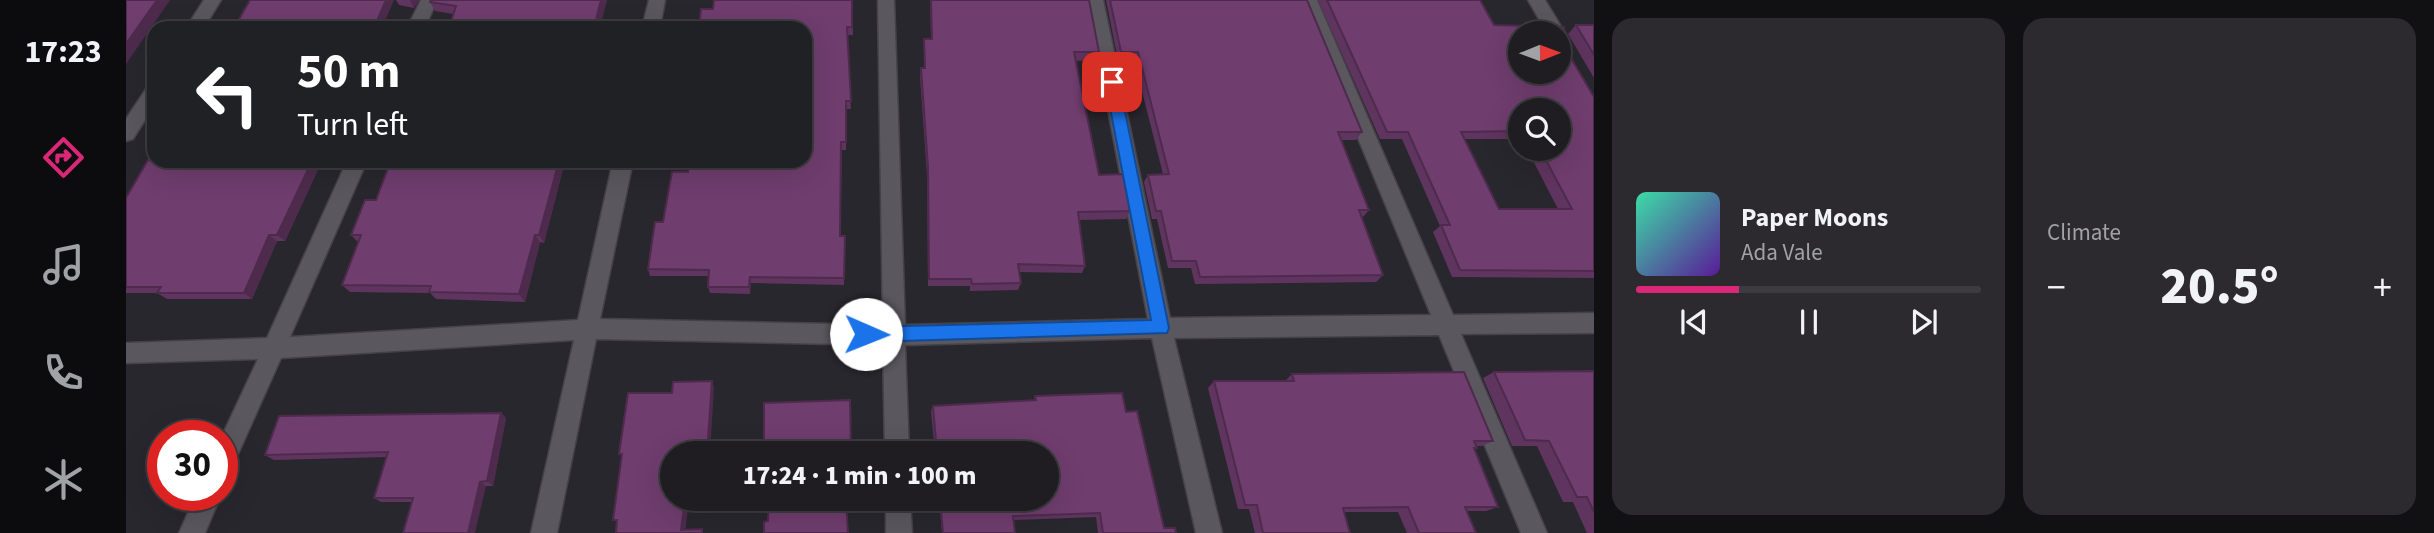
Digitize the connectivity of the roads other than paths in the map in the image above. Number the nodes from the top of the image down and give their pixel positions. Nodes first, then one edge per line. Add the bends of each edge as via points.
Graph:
1 (213, 0) edge
2 (429, 0) edge
3 (657, 0) edge
4 (887, 0) edge
5 (1095, 0) edge
6 (1309, 0) edge
7 (1536, 0) edge
8 (200, 21) edge
9 (419, 21) edge
10 (652, 21) edge
11 (1549, 21) edge
12 (147, 102) edge
13 (126, 134) edge
14 (354, 168) edge
15 (622, 168) edge
16 (1594, 323) edge
17 (1446, 325) junction
18 (1161, 328) junction
19 (587, 329) junction
20 (894, 335) junction
21 (273, 348) junction
22 (126, 353) edge
23 (238, 428) edge
24 (897, 441) edge
25 (202, 511) edge
26 (898, 511) edge
27 (192, 533) edge
28 (544, 533) edge
29 (899, 533) edge
30 (1209, 533) edge
31 (1534, 533) edge

1 - 8 street
2 - 9 street
3 - 10 street
4 - 20 street
5 - 18 street
6 - 17 street
7 - 11 street
12 - 13 street
14 - 21 street
15 - 19 street
16 - 17 street
17 - 18 street
17 - 31 street
18 - 20 street
18 - 30 street
19 - 20 street
19 - 21 street
19 - 28 street
20 - 24 street
21 - 22 street
21 - 23 street
25 - 27 street
26 - 29 street

